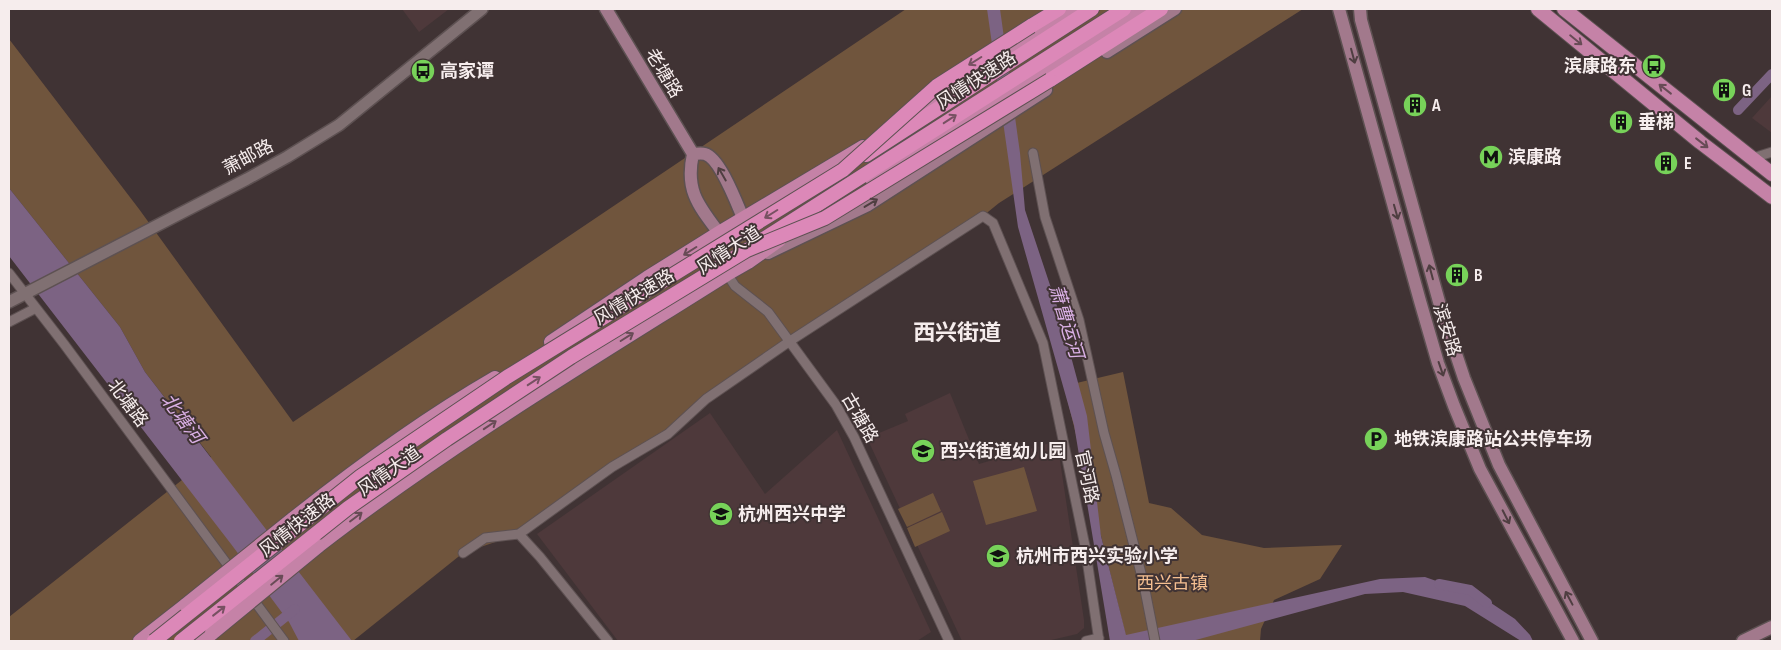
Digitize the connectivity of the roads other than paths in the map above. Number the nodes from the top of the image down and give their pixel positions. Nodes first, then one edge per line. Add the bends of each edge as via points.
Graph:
1 (482, 9) edge
2 (606, 9) edge
3 (1058, 9) edge
4 (1078, 9) edge
5 (1092, 9) edge
6 (1124, 9) edge
7 (1140, 9) edge
8 (1161, 9) edge
9 (1175, 9) edge
10 (1339, 9) edge
11 (1360, 9) edge
12 (1538, 9) edge
13 (1564, 9) edge
14 (1031, 32) junction
15 (1772, 152) edge
16 (1033, 153) dead end
17 (692, 154) junction
18 (1752, 158) junction
19 (843, 170) junction
20 (1772, 174) edge
21 (1772, 197) edge
22 (743, 218) junction
23 (719, 233) junction
24 (748, 256) junction
25 (727, 274) junction
26 (10, 277) edge
27 (25, 293) junction
28 (9, 302) edge
29 (36, 308) junction
30 (9, 322) edge
31 (790, 341) junction
32 (518, 534) junction
33 (463, 553) dead end
34 (1772, 627) edge
35 (207, 637) edge
36 (1099, 640) edge
37 (140, 641) edge
38 (154, 641) edge
39 (181, 641) edge
40 (284, 641) edge
41 (608, 641) edge
42 (949, 641) edge
43 (1086, 641) edge
44 (1155, 641) edge
45 (1573, 641) edge
46 (1592, 641) edge
47 (1743, 641) edge

1 - 27 street, 萧邮路 via 339,125 287,157 145,233
2 - 17 main road, 老塘路
3 - 14 highway
4 - 14 main road, 风情大道
5 - 19 highway, 风情快速路, bridge
24 -> 6 highway, 风情快速路, bridge
7 - 24 main road, 风情大道 via 838,204
8 - 24 highway, bridge via 825,218
24 -> 9 main road via 868,205
10 -> 45 main road, 滨安路 via 1438,363 1480,469
46 -> 11 main road, 滨安路 via 1499,465 1464,378 1441,309
12 -> 21 main road
18 -> 13 main road
14 -> 19 highway, bridge via 937,86
14 - 22 main road, 风情大道 via 984,69 861,148
15 - 18 street
16 - 44 street via 1045,217 1079,320
22 -> 17 main road via 714,160 705,154
17 - 23 main road via 689,170 692,187 699,206
18 - 20 main road
19 -> 38 highway, 风情快速路, bridge via 507,377 437,424 361,476
22 - 23 main road, 风情大道
23 - 25 street, 古塘路 via 716,251
23 -> 37 main road, 风情大道, bridge via 427,421 330,490
24 - 25 main road, 风情大道
39 -> 24 highway, 风情快速路, bridge via 348,508 439,444 571,358
25 - 31 street, 古塘路 via 735,286 768,312
35 -> 25 main road, 风情大道, bridge via 361,513 502,416
26 - 27 street, 北塘路
27 - 28 street, 萧邮路
27 - 29 street, 北塘路
29 - 30 street
29 - 40 street, 北塘路
31 - 32 street via 706,399 668,434 612,467
31 - 36 street, 官河路 via 983,216 993,223 1043,343 1085,546
31 - 42 street, 古塘路 via 836,405 854,437
32 - 33 street via 485,538
32 - 41 street via 540,556
34 - 47 main road
36 - 43 street

